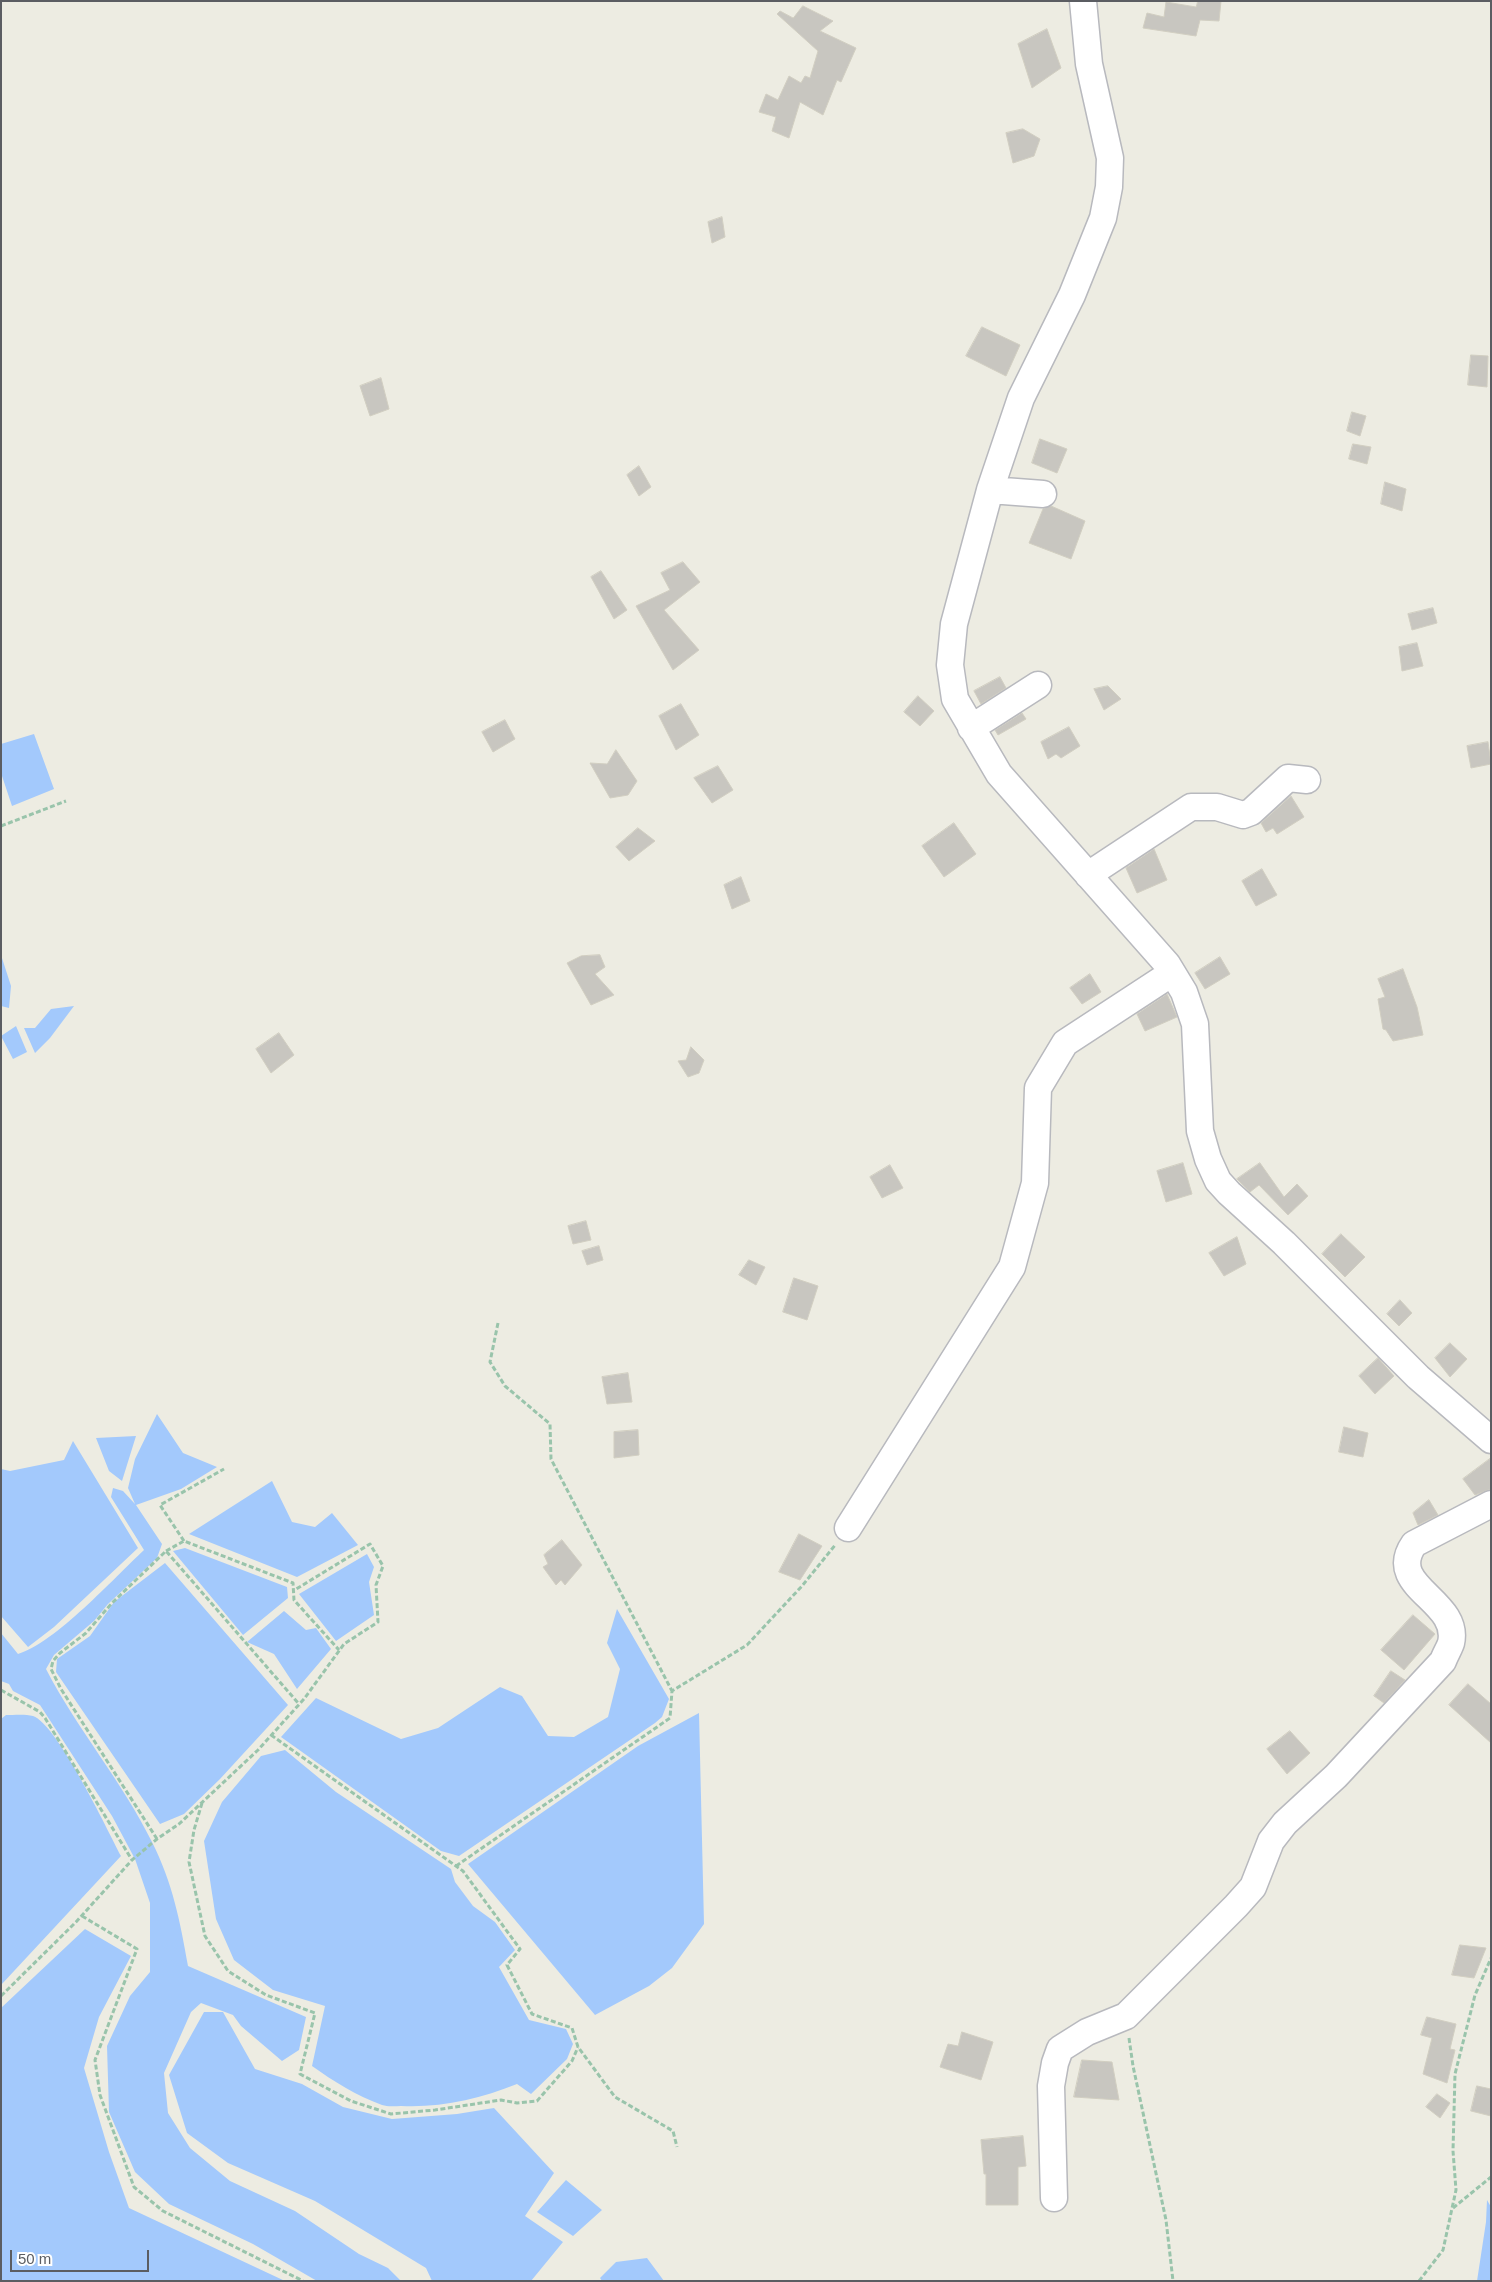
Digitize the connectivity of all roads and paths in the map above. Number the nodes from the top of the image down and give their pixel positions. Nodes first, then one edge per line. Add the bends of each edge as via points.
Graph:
1 (1083, 1) edge
2 (990, 490) junction
3 (1044, 494) dead end
4 (1038, 685) dead end
5 (971, 728) junction
6 (1307, 780) dead end
7 (66, 801) dead end
8 (1, 826) edge
9 (1088, 874) junction
10 (1172, 973) junction
11 (498, 1323) dead end
12 (1491, 1440) edge
13 (224, 1469) dead end
14 (1491, 1504) edge
15 (848, 1528) joint
16 (184, 1541) junction
17 (166, 1552) junction
18 (293, 1591) junction
19 (339, 1650) junction
20 (1, 1690) edge
21 (672, 1691) junction
22 (299, 1704) junction
23 (271, 1735) junction
24 (203, 1802) junction
25 (157, 1838) junction
26 (132, 1860) junction
27 (456, 1866) junction
28 (82, 1916) junction
29 (1491, 1958) edge
30 (1, 1996) edge
31 (1126, 2016) junction
32 (578, 2047) junction
33 (677, 2148) dead end
34 (1491, 2177) edge
35 (1054, 2198) dead end
36 (1452, 2209) junction
37 (303, 2281) edge
38 (1173, 2281) edge
39 (1419, 2281) edge

1 - 2 street via 1089,64 1110,158 1106,202 1072,295 1021,398
2 - 3 street
2 - 5 street via 954,624 950,665 955,699
4 - 5 street
5 - 9 street via 999,774
6 - 9 street via 1288,778 1244,815 1217,807 1191,807
7 - 8 path
9 - 10 street
10 - 12 street via 1184,992 1195,1024 1200,1131 1218,1180 1418,1377
10 - 15 street via 1066,1043 1038,1088 1035,1183 1012,1267
11 - 21 path via 490,1362 505,1386 550,1424 551,1459
13 - 16 path via 160,1505
14 - 31 street via 1414,1544 1408,1552 1405,1562 1409,1576 1448,1618 1451,1642 1442,1661 1336,1776 1285,1823 1271,1841 1253,1887
15 - 21 path via 826,1558 747,1645
16 - 17 path
16 - 18 path via 293,1583
17 - 22 path
17 - 25 path via 112,1603 86,1633 60,1653 51,1669
18 - 19 path via 294,1600
18 - 19 path via 370,1544 383,1566 376,1585 378,1622
19 - 22 path
20 - 26 path via 45,1718
21 - 27 path via 670,1718
22 - 23 path
23 - 24 path
23 - 27 path
24 - 25 path via 179,1824
24 - 32 path via 188,1862 205,1936 228,1972 266,1995 316,2013 300,2074 351,2101 392,2114 501,2100 537,2102 572,2061
25 - 26 path
26 - 28 path
27 - 32 path via 520,1949 508,1965 532,2014 572,2028
28 - 30 path
28 - 37 path via 137,1949 95,2060 100,2095 134,2187 163,2211
29 - 36 path via 1475,1995 1455,2074 1452,2151 1456,2190
31 - 35 street via 1060,2049 1054,2062 1051,2086
31 - 38 path via 1133,2066 1166,2220
32 - 33 path via 615,2096 673,2131
34 - 36 path
36 - 39 path via 1443,2250

